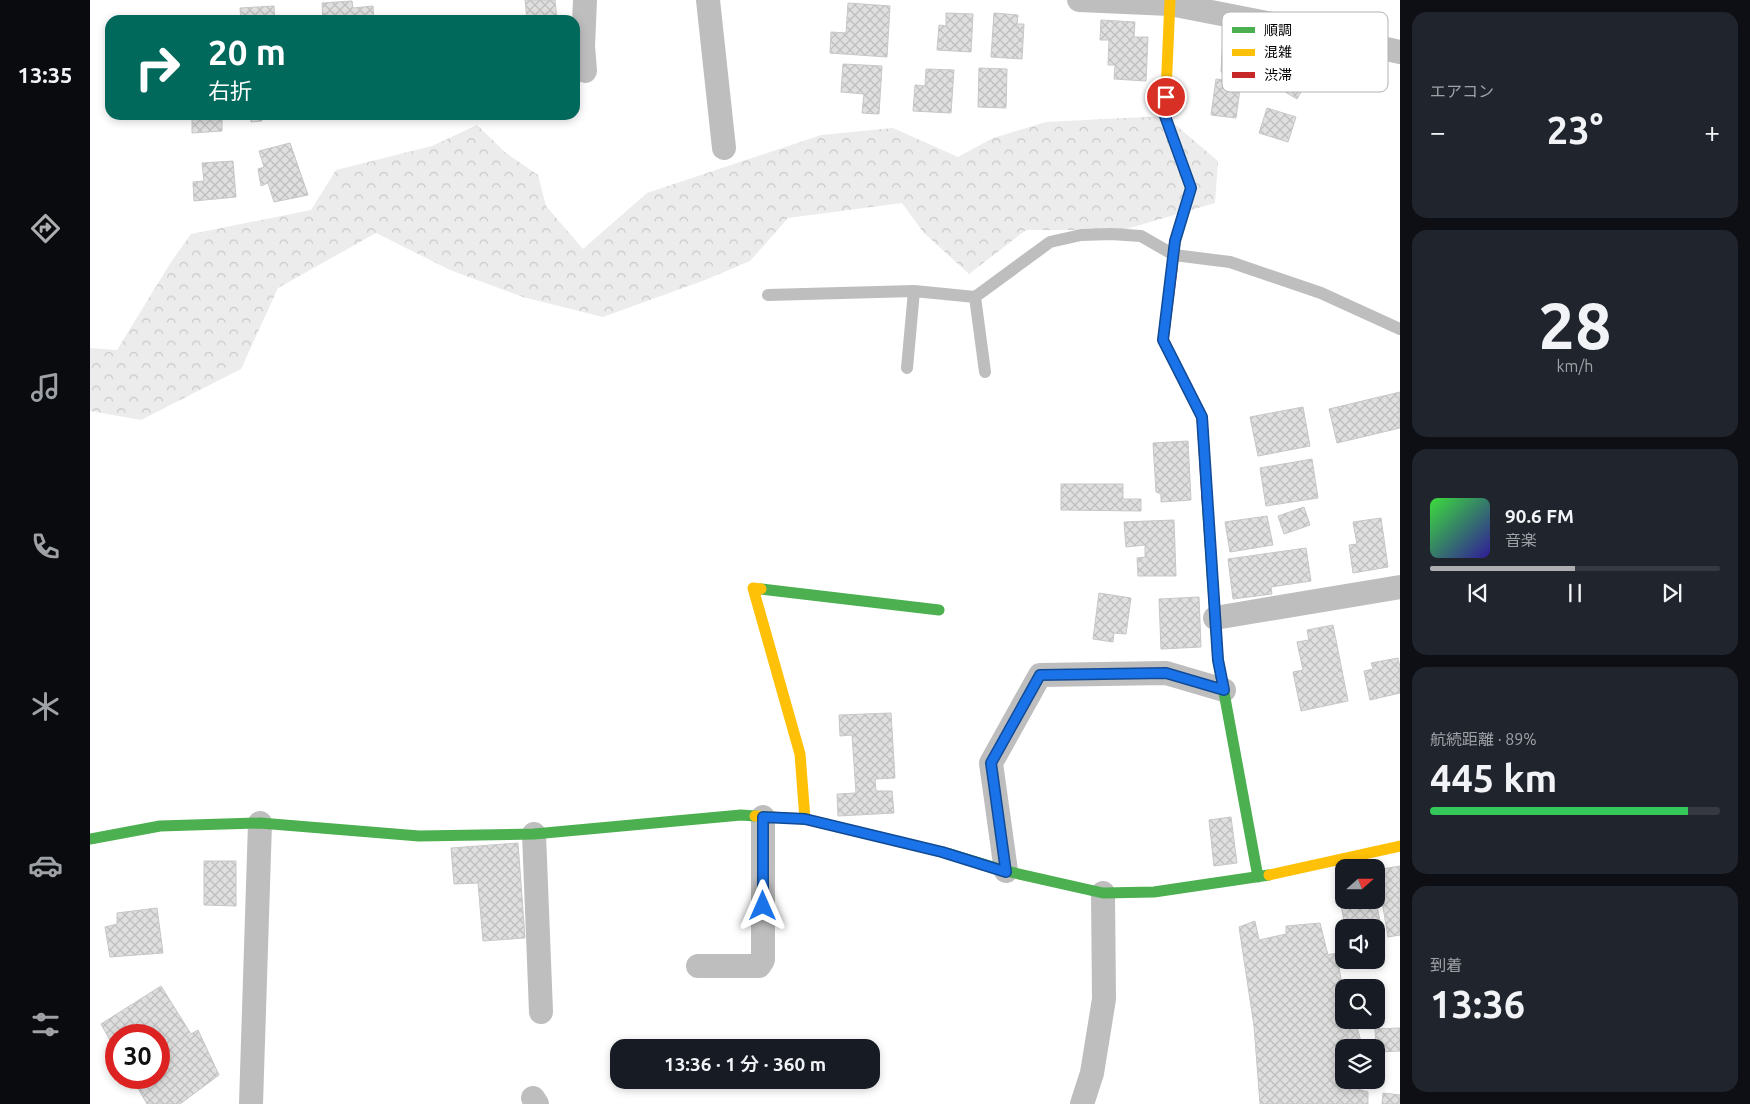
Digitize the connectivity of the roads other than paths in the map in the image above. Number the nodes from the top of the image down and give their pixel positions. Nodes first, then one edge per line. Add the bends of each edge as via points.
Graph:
1 (585, 0) edge
2 (708, 0) edge
3 (1080, 0) edge
4 (1170, 2) edge
5 (1222, 13) edge
6 (585, 71) dead end
7 (724, 148) dead end
8 (1174, 256) junction
9 (914, 291) junction
10 (768, 295) dead end
11 (976, 298) junction
12 (1400, 329) edge
13 (907, 368) dead end
14 (985, 372) dead end
15 (1400, 587) edge
16 (939, 610) dead end
17 (1215, 618) junction
18 (1224, 690) junction
19 (763, 817) junction
20 (805, 819) junction
21 (260, 823) junction
22 (534, 834) junction
23 (90, 839) edge
24 (1400, 846) edge
25 (1006, 872) junction
26 (1258, 877) junction
27 (1103, 892) junction
28 (698, 966) dead end
29 (541, 1012) dead end
30 (251, 1104) edge
31 (1082, 1104) edge

1 - 6 street
2 - 7 street
3 - 4 street
4 - 5 street
4 - 8 street via 1165,116 1191,188 1175,241
8 - 11 lane via 1141,236 1073,237 1050,242
8 - 12 lane via 1230,262 1321,293
8 - 17 street via 1163,340 1202,417
9 - 10 lane
9 - 11 lane
9 - 13 lane
11 - 14 lane
15 - 17 street
16 - 20 street via 753,588 800,754
17 - 18 street
18 - 25 street via 1166,673 1040,675 991,763
18 - 26 street
19 - 20 street
19 - 22 street via 742,815
19 - 28 street via 763,960 759,966
20 - 25 street via 942,852
21 - 22 street via 419,836
21 - 23 street via 160,826
21 - 30 street
22 - 29 street
24 - 26 street
25 - 27 street
26 - 27 street via 1154,892
27 - 31 street via 1104,999 1092,1073

